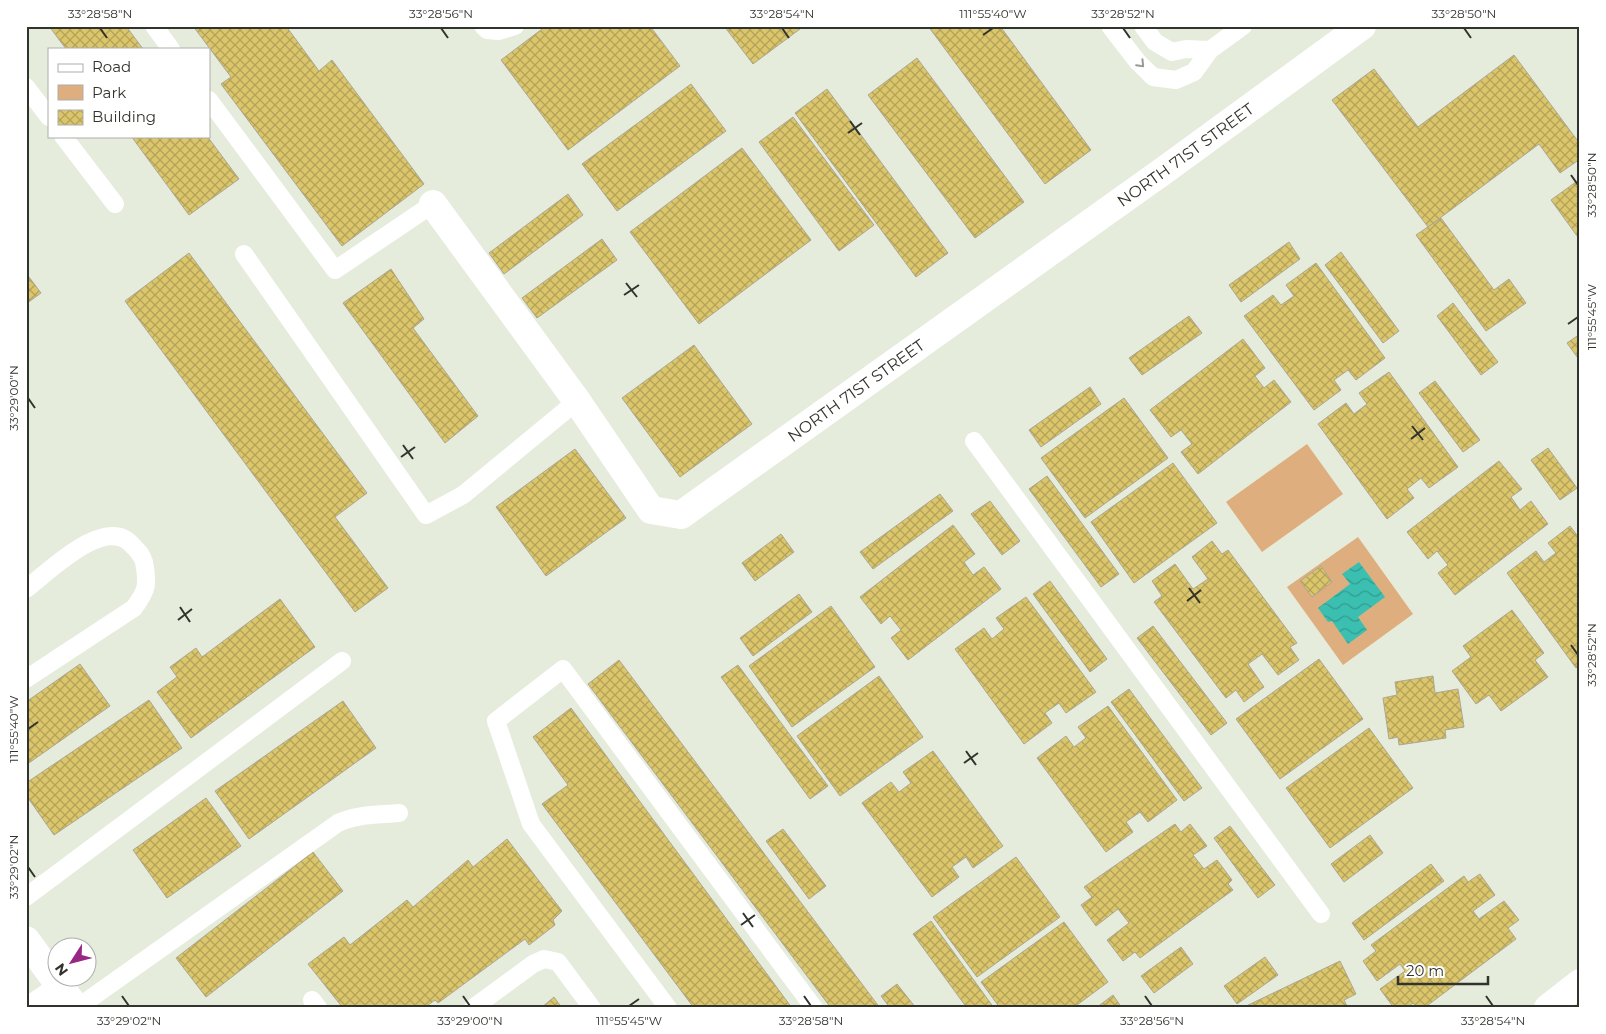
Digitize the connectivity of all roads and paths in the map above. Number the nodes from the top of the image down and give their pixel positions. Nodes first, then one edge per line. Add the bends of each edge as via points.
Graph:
1 (154, 26) edge
2 (483, 26) edge
3 (515, 26) edge
4 (1110, 26) edge
5 (1143, 26) edge
6 (1243, 26) edge
7 (1362, 26) edge
8 (170, 48) edge
9 (1210, 50) junction
10 (26, 87) edge
11 (210, 101) edge
12 (48, 116) edge
13 (64, 138) edge
14 (114, 204) dead end
15 (433, 204) joint
16 (244, 254) dead end
17 (577, 401) junction
18 (974, 441) dead end
19 (26, 589) edge
20 (342, 661) dead end
21 (26, 679) edge
22 (399, 813) dead end
23 (26, 897) edge
24 (1321, 914) dead end
25 (26, 940) edge
26 (1580, 984) edge
27 (72, 1001) edge
28 (33, 1008) edge
29 (473, 1008) edge
30 (592, 1008) edge
31 (668, 1008) edge
32 (814, 1008) edge
33 (1548, 1008) edge

1 - 8 lane
2 - 3 lane via 487,30 498,31
4 -> 9 lane via 1153,77 1176,80 1194,72
5 - 9 lane via 1154,42 1172,52
6 - 9 lane
7 - 17 street, NORTH 71ST STREET via 681,516 651,510
10 - 12 lane
11 - 15 lane via 335,270
13 - 14 lane
15 - 17 street, NORTH 71ST STREET
16 - 17 lane via 426,515 463,495
18 - 24 lane
19 - 21 lane via 86,543 115,536 130,542 142,556 148,580 134,608
20 - 23 lane
22 - 27 lane via 357,816 338,823
25 - 27 street
26 - 33 street
27 - 28 street
29 - 30 lane via 544,959 558,962
31 - 32 lane via 531,824 496,721 563,669

